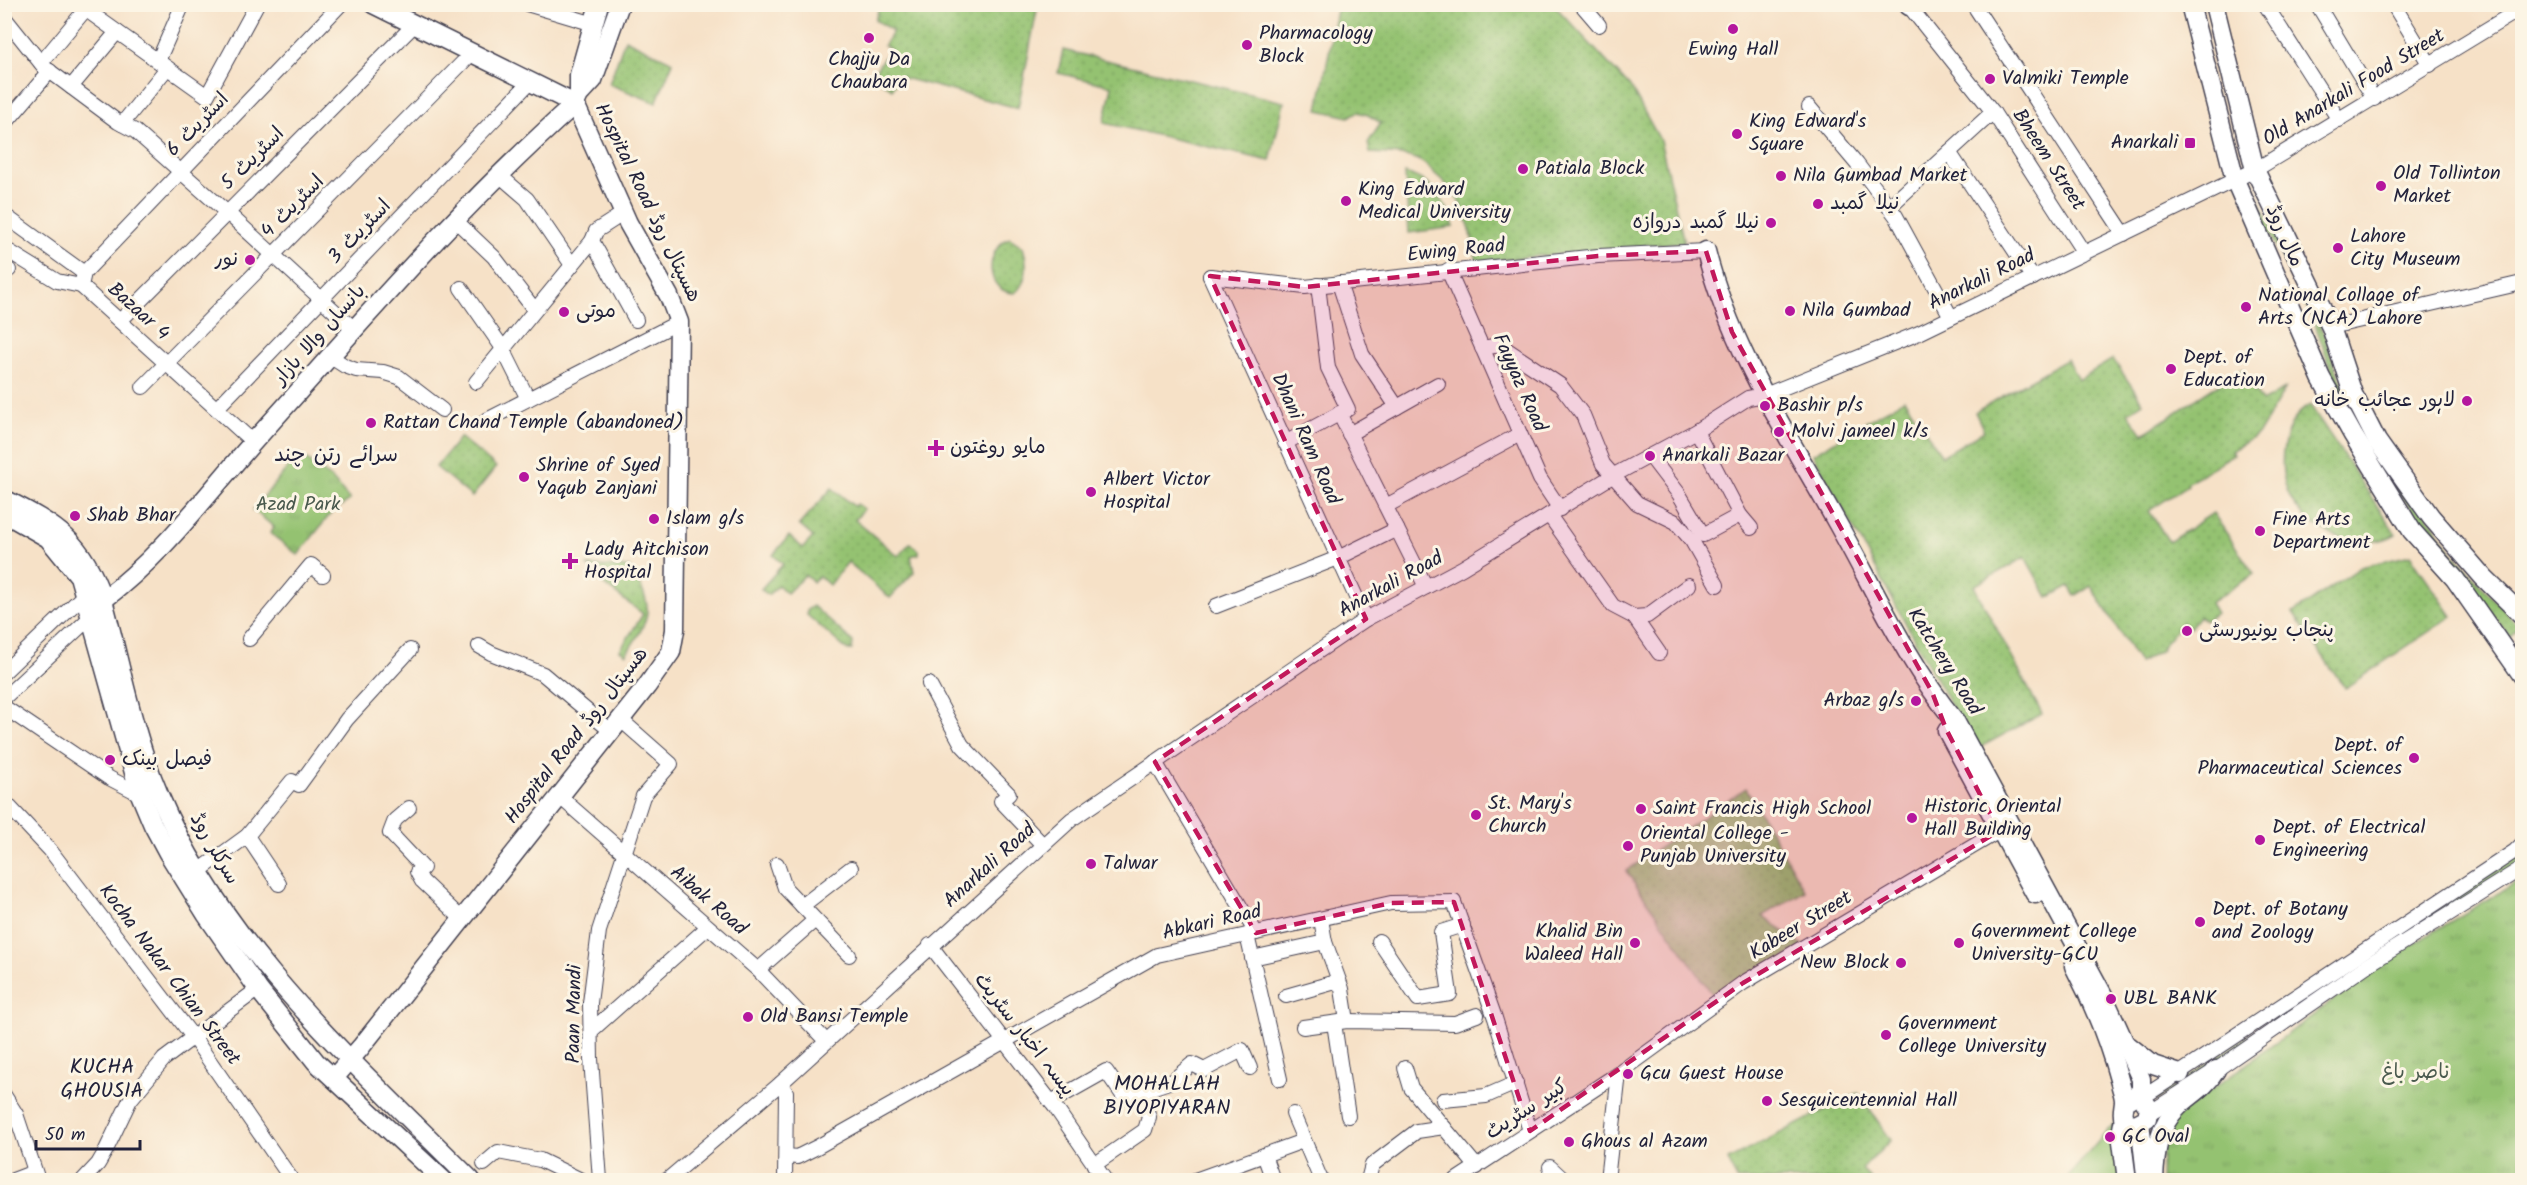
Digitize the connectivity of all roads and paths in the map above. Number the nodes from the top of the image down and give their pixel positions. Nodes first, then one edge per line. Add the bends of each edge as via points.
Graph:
1 (11, 4) edge
2 (183, 4) edge
3 (257, 4) edge
4 (341, 4) edge
5 (373, 4) edge
6 (599, 4) edge
7 (620, 4) edge
8 (1581, 4) edge
9 (1973, 4) edge
10 (2190, 4) edge
11 (2214, 4) edge
12 (2265, 4) edge
13 (2317, 4) edge
14 (2392, 4) edge
15 (1910, 5) edge
16 (533, 6) edge
17 (82, 7) edge
18 (2523, 8) edge
19 (4, 9) edge
20 (2506, 10) edge
21 (4, 17) edge
22 (594, 24) junction
23 (1599, 24) dead end
24 (414, 25) junction
25 (117, 32) junction
26 (472, 53) junction
27 (162, 65) junction
28 (2430, 65) junction
29 (45, 67) junction
30 (530, 82) junction
31 (71, 87) junction
32 (577, 99) junction
33 (2374, 99) junction
34 (1809, 107) dead end
35 (1993, 112) junction
36 (2339, 120) junction
37 (122, 124) junction
38 (4, 125) edge
39 (1949, 152) junction
40 (2255, 170) junction
41 (180, 171) junction
42 (498, 174) junction
43 (2235, 180) junction
44 (1889, 207) junction
45 (227, 212) junction
46 (624, 213) junction
47 (4, 215) edge
48 (456, 220) junction
49 (2124, 234) junction
50 (592, 241) junction
51 (1706, 251) joint
52 (2084, 253) junction
53 (273, 255) junction
54 (572, 265) junction
55 (6, 268) edge
56 (1448, 270) junction
57 (1210, 276) joint
58 (2033, 278) junction
59 (82, 279) junction
60 (1339, 283) junction
61 (2523, 283) edge
62 (1318, 285) junction
63 (461, 288) dead end
64 (322, 300) junction
65 (534, 309) junction
66 (1951, 317) junction
67 (636, 320) dead end
68 (120, 321) junction
69 (679, 322) junction
70 (2331, 327) junction
71 (354, 329) junction
72 (502, 347) junction
73 (1482, 348) junction
74 (331, 357) junction
75 (167, 363) junction
76 (476, 382) dead end
77 (1438, 384) dead end
78 (143, 387) dead end
79 (1765, 395) junction
80 (528, 399) junction
81 (1397, 407) junction
82 (217, 408) junction
83 (442, 410) dead end
84 (1338, 413) junction
85 (485, 421) dead end
86 (1696, 431) junction
87 (1349, 434) junction
88 (1520, 434) junction
89 (253, 442) junction
90 (1286, 443) junction
91 (1650, 456) junction
92 (1614, 475) junction
93 (4, 499) edge
94 (1386, 506) junction
95 (1555, 512) junction
96 (4, 513) edge
97 (1740, 515) junction
98 (1751, 528) dead end
99 (1397, 529) junction
100 (1338, 558) junction
101 (323, 575) dead end
102 (1689, 585) dead end
103 (1717, 585) dead end
104 (1426, 587) junction
105 (85, 594) junction
106 (103, 600) junction
107 (1216, 606) dead end
108 (2523, 615) edge
109 (1634, 617) junction
110 (91, 618) junction
111 (1366, 619) junction
112 (249, 639) dead end
113 (479, 646) dead end
114 (410, 650) dead end
115 (1659, 653) dead end
116 (4, 672) edge
117 (2523, 675) edge
118 (929, 684) dead end
119 (4, 698) edge
120 (4, 707) edge
121 (615, 725) junction
122 (1155, 762) junction
123 (140, 794) junction
124 (559, 796) junction
125 (4, 801) edge
126 (409, 808) dead end
127 (2005, 827) junction
128 (247, 836) junction
129 (2523, 844) edge
130 (1043, 845) junction
131 (623, 853) junction
132 (777, 864) dead end
133 (851, 868) dead end
134 (2523, 868) edge
135 (199, 871) junction
136 (279, 884) dead end
137 (802, 906) junction
138 (462, 919) junction
139 (1320, 919) junction
140 (816, 920) junction
141 (1463, 926) junction
142 (708, 927) junction
143 (1251, 934) junction
144 (1379, 941) dead end
145 (1325, 942) junction
146 (930, 945) junction
147 (849, 955) dead end
148 (1252, 958) junction
149 (758, 970) junction
150 (1339, 981) junction
151 (258, 989) junction
152 (1286, 996) dead end
153 (1478, 1015) dead end
154 (1341, 1022) junction
155 (318, 1024) junction
156 (1303, 1026) dead end
157 (591, 1031) junction
158 (193, 1036) junction
159 (826, 1041) junction
160 (300, 1042) junction
161 (1003, 1042) junction
162 (2126, 1043) junction
163 (351, 1059) junction
164 (1250, 1068) dead end
165 (1405, 1068) dead end
166 (2216, 1070) junction
167 (1619, 1073) junction
168 (2180, 1074) junction
169 (334, 1078) junction
170 (1280, 1079) dead end
171 (1516, 1083) junction
172 (780, 1084) junction
173 (1141, 1093) junction
174 (4, 1095) edge
175 (1443, 1100) dead end
176 (1051, 1102) junction
177 (2137, 1109) junction
178 (1293, 1114) dead end
179 (1348, 1116) dead end
180 (1444, 1127) junction
181 (1530, 1131) junction
182 (1303, 1141) junction
183 (1264, 1155) junction
184 (787, 1156) junction
185 (484, 1164) dead end
186 (1094, 1165) junction
187 (1477, 1167) junction
188 (1550, 1167) dead end
189 (36, 1176) edge
190 (13, 1180) edge
191 (82, 1180) edge
192 (292, 1180) edge
193 (443, 1180) edge
194 (471, 1180) edge
195 (581, 1180) edge
196 (600, 1180) edge
197 (668, 1180) edge
198 (785, 1180) edge
199 (1105, 1180) edge
200 (1195, 1180) edge
201 (1273, 1180) edge
202 (1321, 1180) edge
203 (1368, 1180) edge
204 (1456, 1180) edge
205 (1564, 1180) edge
206 (1607, 1180) edge
207 (2127, 1180) edge
208 (2146, 1180) edge
209 (2154, 1180) edge

1 - 19 street
2 - 27 street
3 - 27 street via 207,96
4 - 41 street, اسٹریٹ 6
5 - 24 main road
6 - 22 main road, Hospital Road ھسپتال روڈ
7 - 32 main road, Hospital Road ھسپتال روڈ via 593,80
8 - 23 street
9 - 49 street
10 - 43 main road, مال روڈ
11 - 40 main road, مال روڈ
12 - 36 street
13 - 33 street
14 - 28 street
15 - 35 street, Bheem Street
16 - 22 street
17 - 25 street
17 - 29 street
18 - 20 street, Old Anarkali Food Street
20 - 28 street, Old Anarkali Food Street
21 - 29 street
22 - 32 main road, Hospital Road ھسپتال روڈ via 579,75
24 - 26 main road
24 - 45 street, اسٹریٹ 5
25 - 27 street
25 - 31 street
26 - 30 main road
26 - 53 street, اسٹریٹ 4
27 - 37 street
28 - 33 street, Old Anarkali Food Street
29 - 31 street
29 - 38 street
30 - 32 main road
30 - 64 street, اسٹریٹ 3
31 - 37 street
32 - 42 main road, بانساں والا بازار
32 - 46 main road, Hospital Road ھسپتال روڈ
33 - 36 street, Old Anarkali Food Street
34 - 44 street
35 - 39 street
35 - 52 street, Bheem Street
36 - 40 street, Old Anarkali Food Street
37 - 41 street
39 - 44 street
39 - 58 street
40 - 43 street, Old Anarkali Food Street
40 - 70 main road, مال روڈ
41 - 45 street
41 - 59 street, اسٹریٹ 6
42 - 48 main road, بانساں والا بازار
42 - 54 street via 527,199
43 - 49 street, Anarkali Road
43 - 117 main road, مال روڈ via 2321,378 2352,435 2412,531 2455,579
44 - 66 street
45 - 53 street
45 - 68 street, اسٹریٹ 5
46 - 50 street via 596,231
46 - 69 main road, Hospital Road ھسپتال روڈ
47 - 59 street, Bazaar 4
48 - 65 street via 494,257
48 - 71 main road, بانساں والا بازار
49 - 52 street, Anarkali Road
50 - 54 street
50 - 67 street
51 - 56 street, Ewing Road
51 - 79 main road, Katchery Road via 1732,332
52 - 58 street, Anarkali Road
53 - 64 street
53 - 75 street, اسٹریٹ 4
54 - 65 street
55 - 59 street via 12,253 57,281
56 - 60 street, Ewing Road
56 - 73 street, Fayyaz Road
57 - 62 street, Ewing Road via 1305,287
57 - 90 street, Dhani Ram Road
58 - 66 street, Anarkali Road
59 - 68 street, Bazaar 4
60 - 62 street, Ewing Road
60 - 81 street via 1362,354
61 - 70 street
62 - 84 street via 1328,368 1348,409
63 - 72 street
64 - 71 street
64 - 82 street, اسٹریٹ 3
65 - 72 street
66 - 79 street, Anarkali Road
68 - 75 street, Bazaar 4
69 - 80 street
69 - 121 main road, Hospital Road ھسپتال روڈ via 675,630 671,652
70 - 108 main road, مال روڈ via 2353,394 2377,441 2431,516 2484,578
71 - 74 main road, بانساں والا بازار
72 - 76 street
72 - 80 street
73 - 88 street, Fayyaz Road
73 - 92 street via 1500,345 1560,385 1583,415 1603,464
74 - 83 street via 356,370 399,377
74 - 89 main road, بانساں والا بازار
75 - 78 street, اسٹریٹ 4
75 - 82 street, Bazaar 4
77 - 81 street
79 - 86 street, Anarkali Road via 1748,398
79 - 127 main road, Katchery Road via 1932,692 1946,729
80 - 85 street
81 - 87 street
82 - 89 street, Bazaar 4
84 - 87 street
84 - 90 street
86 - 91 street, Anarkali Road
86 - 97 street
87 - 94 street
88 - 94 street
88 - 95 street, Fayyaz Road
89 - 106 main road, بانساں والا بازار via 167,544
90 - 100 street, Dhani Ram Road
91 - 92 street, Anarkali Road
91 - 97 street via 1703,535
92 - 95 street, Anarkali Road
92 - 103 street via 1636,503 1676,522 1692,541
93 - 106 main road, سرکلر روڈ via 34,513 81,553
94 - 99 street
95 - 104 street, Anarkali Road
95 - 109 street, Fayyaz Road via 1612,606
96 - 105 main road, سرکلر روڈ via 48,538 79,576
97 - 98 street
99 - 100 street
99 - 104 street
100 - 107 street
100 - 111 street, Dhani Ram Road
101 - 112 street via 311,565
102 - 109 street via 1647,616
104 - 111 street, Anarkali Road
105 - 106 street
105 - 110 main road, سرکلر روڈ
105 - 116 street
106 - 110 street
106 - 135 main road, سرکلر روڈ via 152,779
109 - 115 street
110 - 119 street
110 - 123 main road, سرکلر روڈ
111 - 122 street, Anarkali Road
113 - 121 street via 543,674
114 - 128 street via 347,719 299,785 292,781
118 - 130 street via 962,745 1009,794 1001,801
120 - 123 street via 109,778
121 - 124 main road, Hospital Road ھسپتال روڈ
121 - 131 street, Paan Mandi via 671,764 643,796
122 - 130 street, Anarkali Road via 1072,819
122 - 143 street
123 - 151 main road, سرکلر روڈ via 175,863
124 - 131 street, Aibak Road
124 - 138 main road, Hospital Road ھسپتال روڈ
125 - 158 street, Kocha Nakar Chian Street via 50,850
126 - 138 street via 395,820 390,833 423,868 417,872 422,881
127 - 162 main road via 2103,995
127 - 167 street, Kabeer Street via 1743,983
127 - 177 main road via 2091,1000 2117,1072
128 - 135 street
128 - 136 street
129 - 168 street
130 - 146 street, Anarkali Road
131 - 142 street, Aibak Road
131 - 157 street, Paan Mandi via 599,931 590,1003
132 - 137 street via 785,888
133 - 137 street
134 - 166 street via 2366,966
135 - 155 main road, سرکلر روڈ via 259,960
137 - 140 street
138 - 163 main road, Hospital Road ھسپتال روڈ
139 - 141 street, Abkari Road via 1391,903 1454,902
139 - 143 street, Abkari Road
139 - 145 street
140 - 147 street
140 - 149 street
141 - 144 street via 1441,932 1450,994 1418,999
141 - 171 street, Abkari Road
142 - 149 street, Aibak Road
142 - 157 street
143 - 148 street
143 - 161 street, Abkari Road via 1157,955
145 - 148 street
145 - 150 street
146 - 159 street, Anarkali Road
146 - 161 street, پیسہ اخبار سٹریٹ
148 - 170 street
149 - 159 street, Aibak Road
150 - 152 street
150 - 154 street
151 - 158 street
151 - 160 main road, سرکلر روڈ
153 - 154 street via 1455,1023
154 - 156 street
154 - 179 street
155 - 160 main road
155 - 163 main road, سرکلر روڈ
157 - 196 street, Paan Mandi
158 - 191 street via 164,1059 130,1100 102,1158
158 - 192 street, Kocha Nakar Chian Street
159 - 172 street, Anarkali Road
160 - 169 main road, سرکلر روڈ
161 - 176 street, پیسہ اخبار سٹریٹ
161 - 184 street, Abkari Road via 817,1147 797,1157
162 - 168 main road via 2153,1065
162 - 177 main road via 2141,1079
163 - 169 main road, Hospital Road ھسپتال روڈ
163 - 194 main road, سرکلر روڈ
164 - 173 street via 1242,1050 1204,1070 1192,1064 1172,1081
165 - 180 street via 1411,1088
166 - 177 street
166 - 209 main road via 2206,1085 2178,1106 2166,1123 2155,1156
167 - 181 street, کبیر سٹریٹ
167 - 206 street
168 - 177 street
169 - 193 main road, سرکلر روڈ
171 - 175 street via 1486,1096
171 - 181 street, Abkari Road
172 - 184 street via 786,1092
172 - 197 street, Anarkali Road
173 - 176 street via 1124,1097 1106,1071
173 - 186 street via 1149,1117 1145,1130
174 - 189 street via 16,1114
176 - 186 street, پیسہ اخبار سٹریٹ
177 - 207 main road via 2121,1134
177 - 208 main road
178 - 182 street
180 - 187 street
180 - 203 street via 1417,1131 1372,1165
181 - 187 street, کبیر سٹریٹ
182 - 183 street
182 - 202 street
183 - 200 street
183 - 201 street
184 - 198 street
185 - 195 street via 498,1152 540,1160
186 - 199 street, پیسہ اخبار سٹریٹ
187 - 204 street, کبیر سٹریٹ
188 - 205 street
189 - 190 street

